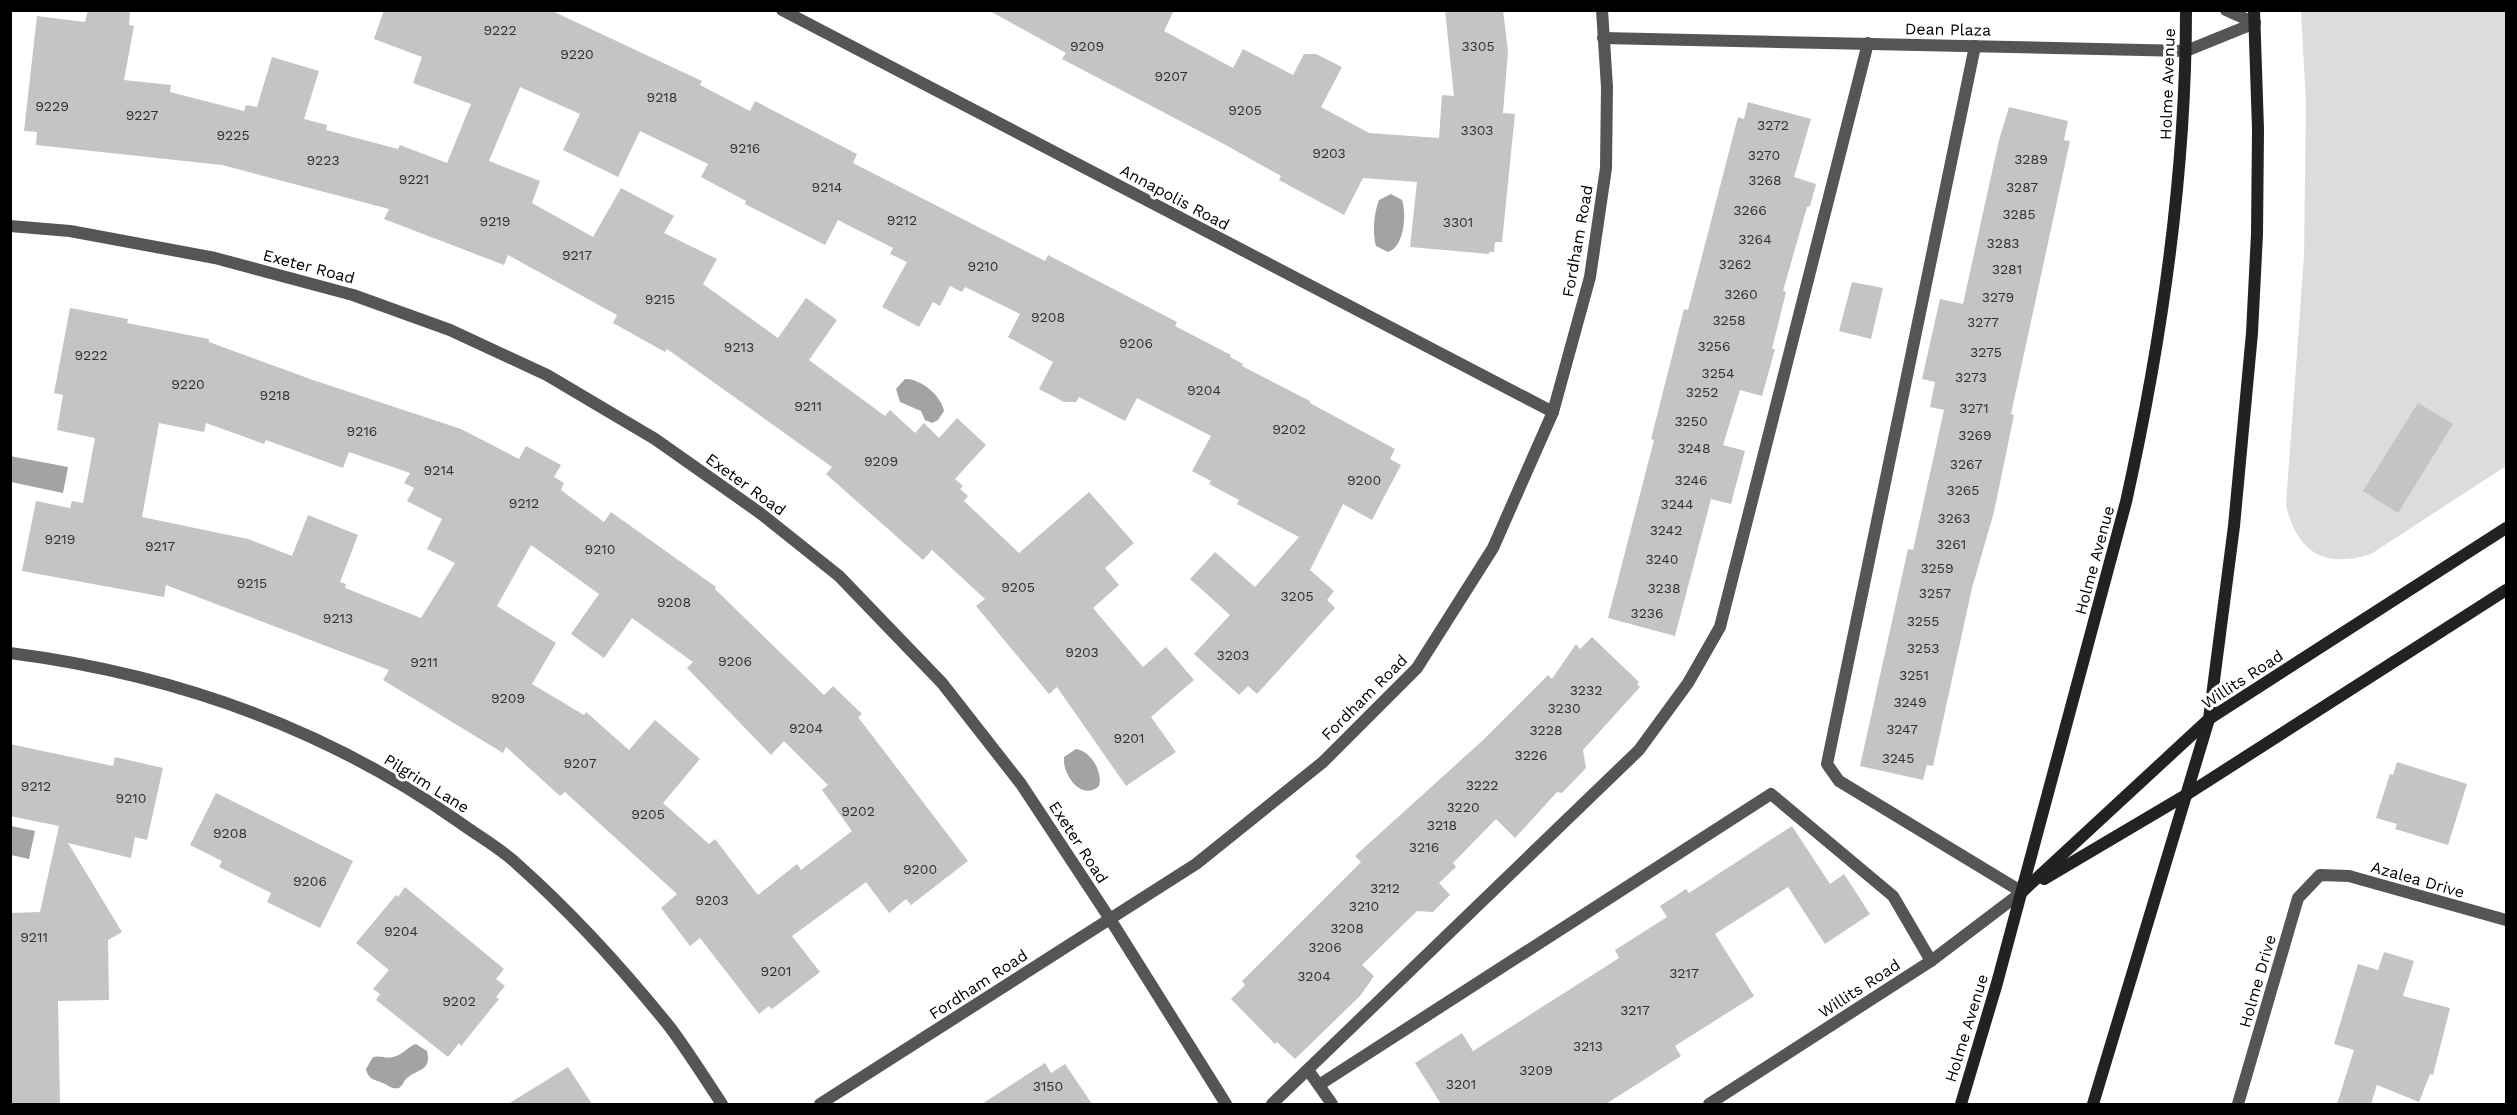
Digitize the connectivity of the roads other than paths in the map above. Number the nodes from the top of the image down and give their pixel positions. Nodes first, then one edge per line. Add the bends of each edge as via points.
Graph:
1 (782, 10) edge
2 (1602, 10) edge
3 (2186, 10) edge
4 (2226, 10) edge
5 (2254, 17) edge
6 (1603, 38) junction
7 (1868, 43) junction
8 (1975, 46) junction
9 (2186, 51) junction
10 (10, 226) edge
11 (1553, 412) junction
12 (2506, 528) edge
13 (2506, 590) edge
14 (10, 653) edge
15 (2209, 719) junction
16 (2186, 795) junction
17 (2320, 875) joint
18 (2022, 892) junction
19 (1110, 919) junction
20 (2506, 920) edge
21 (1931, 961) junction
22 (1308, 1070) junction
23 (1319, 1085) junction
24 (723, 1104) edge
25 (820, 1104) edge
26 (1226, 1104) edge
27 (1272, 1104) edge
28 (1332, 1104) edge
29 (1709, 1104) edge
30 (1961, 1104) edge
31 (2093, 1104) edge
32 (2238, 1104) edge

1 - 11 street, Annapolis Road
2 - 6 street, Fordham Road
3 - 9 main road, Holme Avenue
4 - 5 street
5 - 9 street, Dean Plaza
5 - 15 main road via 2258,129 2252,333 2235,526
6 - 7 street, Dean Plaza
6 - 11 street, Fordham Road via 1606,168 1590,277
7 - 8 street, Dean Plaza
7 - 22 street via 1720,627 1688,683 1639,750
8 - 9 street, Dean Plaza
8 - 18 street via 1827,764 1839,781
9 - 18 main road, Holme Avenue via 2173,240 2153,373 2126,502
10 - 19 street, Exeter Road via 70,231 215,258 353,295 450,330 547,375 655,439 760,513 838,576 942,683 1021,784
11 - 19 street, Fordham Road via 1493,548 1417,668 1323,762 1196,864
12 - 15 main road, Willits Road
13 - 16 main road, Willits Road
14 - 24 street, Pilgrim Lane via 61,659 157,680 275,720 359,760 428,801 516,863 596,941 670,1027
15 - 16 main road
15 - 18 main road, Willits Road
16 - 18 main road, Willits Road
16 - 31 main road
17 - 20 street, Azalea Drive via 2349,876
17 - 32 street, Holme Drive via 2298,898
18 - 21 street, Willits Road
18 - 30 main road, Holme Avenue
19 - 25 street, Fordham Road
19 - 26 street, Exeter Road
21 - 23 street via 1893,896 1771,794
21 - 29 street, Willits Road
22 - 23 street
22 - 27 street
23 - 28 street

